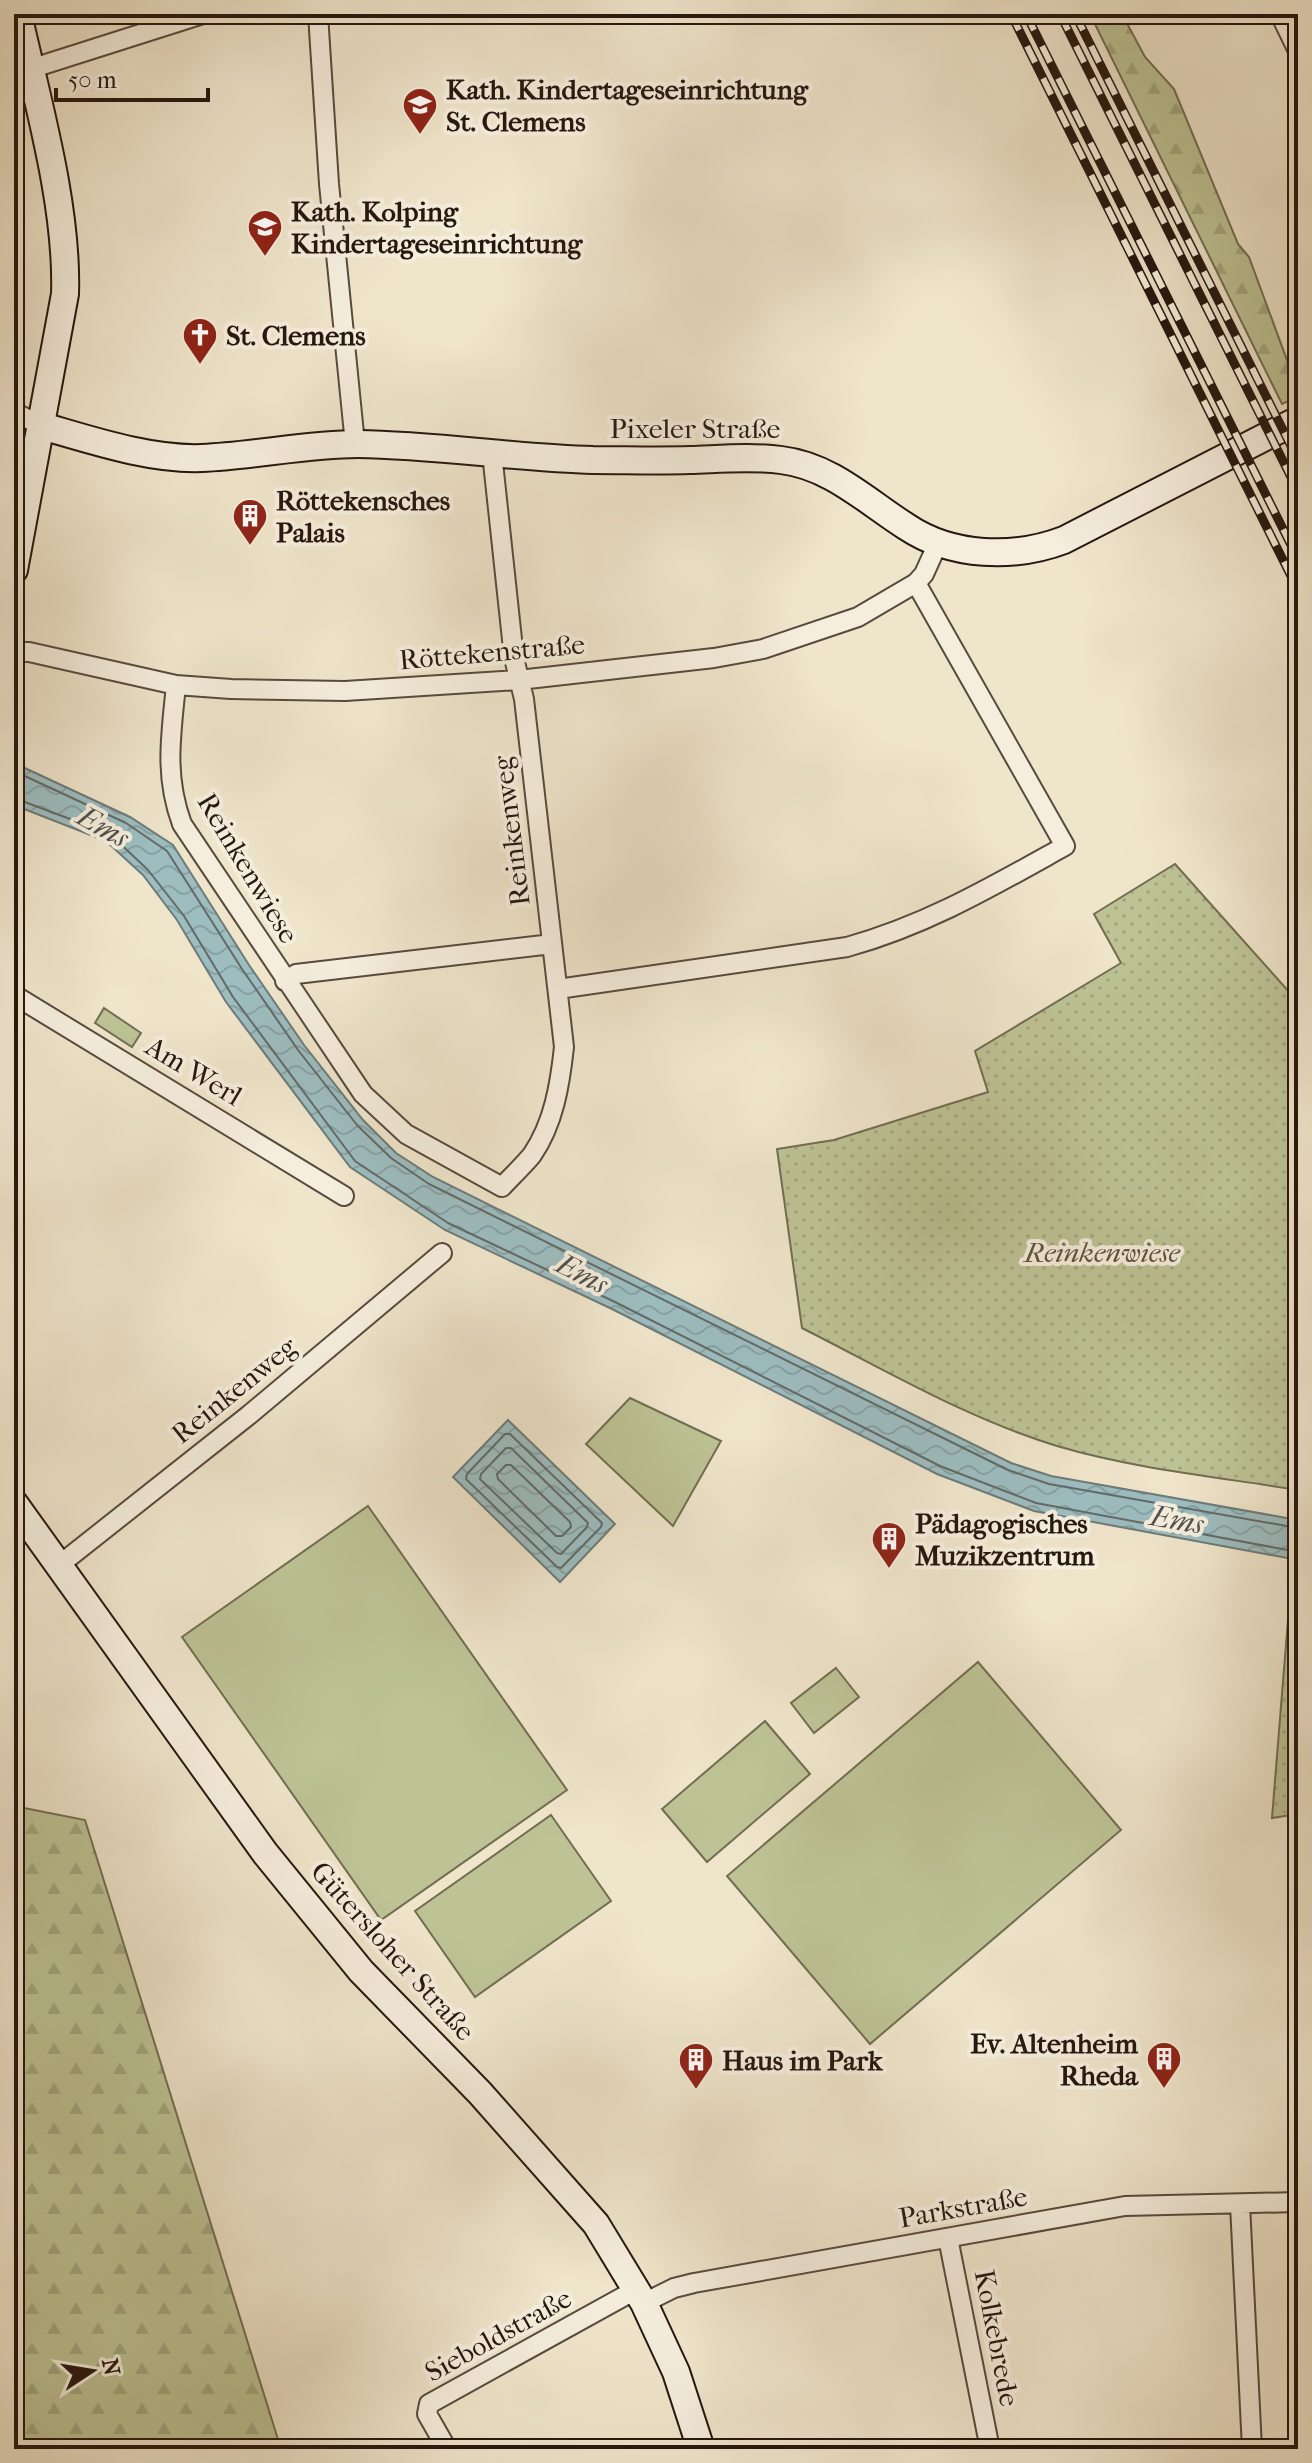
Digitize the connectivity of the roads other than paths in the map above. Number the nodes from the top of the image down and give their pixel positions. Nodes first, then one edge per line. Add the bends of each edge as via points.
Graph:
1 (18, 14) edge
2 (203, 14) edge
3 (318, 14) edge
4 (1280, 14) edge
5 (1298, 51) edge
6 (30, 69) junction
7 (14, 412) edge
8 (1298, 420) edge
9 (42, 426) junction
10 (355, 444) junction
11 (492, 453) junction
12 (938, 543) junction
13 (14, 570) edge
14 (916, 583) junction
15 (14, 652) edge
16 (519, 680) junction
17 (176, 685) junction
18 (552, 944) junction
19 (285, 981) junction
20 (558, 989) junction
21 (14, 995) edge
22 (502, 1187) joint
23 (344, 1196) dead end
24 (442, 1253) dead end
25 (14, 1503) edge
26 (58, 1566) junction
27 (1298, 2202) edge
28 (1240, 2204) junction
29 (948, 2238) junction
30 (640, 2296) junction
31 (447, 2449) edge
32 (701, 2449) edge
33 (990, 2449) edge
34 (1252, 2449) edge

1 - 6 main road
2 - 6 street
3 - 10 street
4 - 5 street
6 - 9 main road via 66,256 65,294
7 - 9 street
8 - 12 main road, Pixeler Straße via 1049,546 1009,553
9 - 10 main road, Pixeler Straße via 120,447 187,457
9 - 13 main road
10 - 11 main road, Pixeler Straße
11 - 12 main road, Pixeler Straße via 589,460 797,462 839,480
11 - 16 street, Reinkenweg
12 - 14 street
14 - 16 street, Röttekenstraße via 858,617 763,649
14 - 20 street via 1065,846 947,911 880,938 819,952
15 - 17 street, Röttekenstraße
16 - 17 street, Röttekenstraße via 345,691
16 - 18 street, Reinkenweg
17 - 19 street, Reinkenwiese via 169,763 177,811
18 - 19 street, Reinkenwiese via 296,974
18 - 20 street, Reinkenweg
19 - 22 street, Reinkenwiese via 363,1094 406,1134
20 - 22 street, Reinkenweg via 564,1047 550,1120 532,1154
21 - 23 street, Am Werl
24 - 26 street, Reinkenweg
25 - 26 main road, Gütersloher Straße
26 - 30 main road, Gütersloher Straße via 265,1853 361,1971 596,2224
27 - 28 street, Parkstraße
28 - 29 street, Parkstraße via 1125,2206
28 - 34 street
29 - 30 street, Parkstraße
29 - 33 street, Kolkebrede
30 - 31 street, Sieboldstraße via 429,2404 427,2414
30 - 32 main road, Gütersloher Straße via 676,2372

